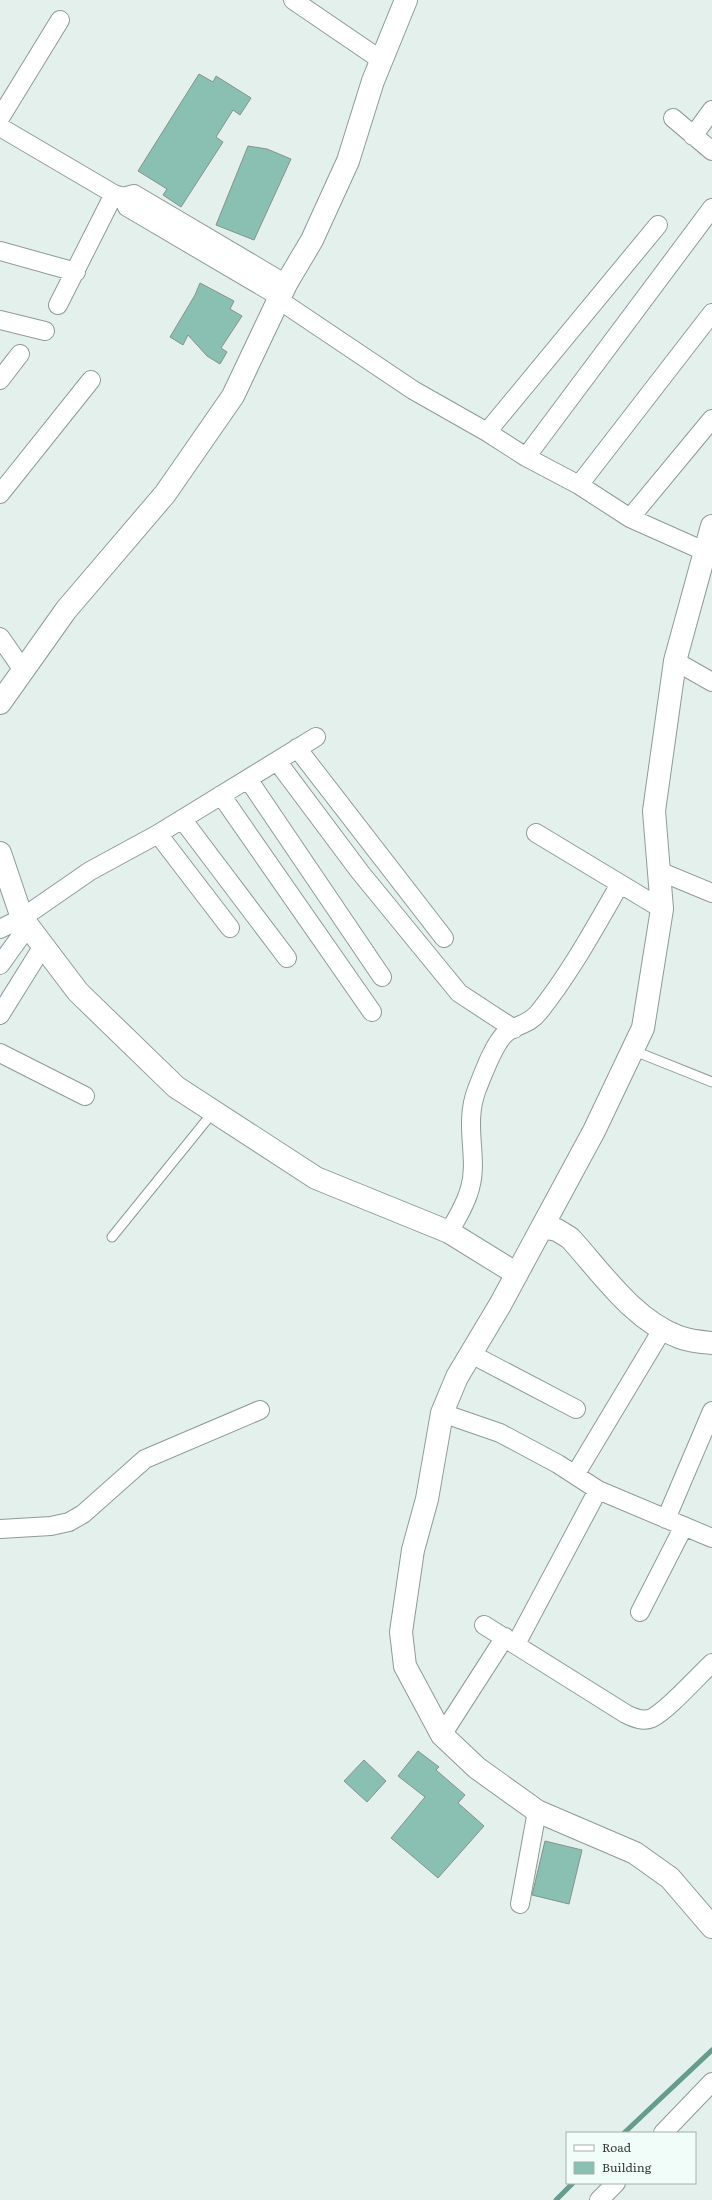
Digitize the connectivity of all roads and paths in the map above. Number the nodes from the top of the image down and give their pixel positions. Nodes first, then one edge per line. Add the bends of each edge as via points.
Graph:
1 (293, 0) edge
2 (406, 0) edge
3 (60, 20) dead end
4 (381, 60) junction
5 (712, 110) edge
6 (0, 118) edge
7 (674, 118) dead end
8 (0, 127) edge
9 (693, 136) junction
10 (712, 151) edge
11 (119, 195) junction
12 (712, 208) edge
13 (658, 224) dead end
14 (0, 251) edge
15 (76, 272) junction
16 (281, 293) junction
17 (58, 305) dead end
18 (712, 313) edge
19 (0, 320) edge
20 (45, 331) dead end
21 (20, 354) dead end
22 (0, 380) edge
23 (91, 380) dead end
24 (712, 419) edge
25 (487, 432) junction
26 (526, 457) junction
27 (579, 485) junction
28 (0, 494) edge
29 (630, 518) junction
30 (712, 526) edge
31 (704, 551) junction
32 (0, 637) edge
33 (676, 661) junction
34 (23, 670) junction
35 (712, 682) edge
36 (0, 703) edge
37 (316, 737) dead end
38 (297, 748) junction
39 (277, 761) junction
40 (248, 778) junction
41 (221, 795) junction
42 (182, 819) junction
43 (536, 833) dead end
44 (158, 834) junction
45 (0, 853) edge
46 (659, 871) junction
47 (620, 884) junction
48 (712, 894) edge
49 (662, 909) junction
50 (25, 922) junction
51 (230, 928) dead end
52 (0, 929) edge
53 (444, 938) dead end
54 (44, 946) junction
55 (287, 958) dead end
56 (0, 965) edge
57 (382, 977) dead end
58 (372, 1012) dead end
59 (0, 1015) edge
60 (514, 1029) junction
61 (632, 1050) junction
62 (0, 1053) edge
63 (712, 1082) edge
64 (85, 1096) dead end
65 (214, 1112) junction
66 (542, 1227) junction
67 (449, 1232) junction
68 (112, 1237) dead end
69 (517, 1274) junction
70 (662, 1330) junction
71 (712, 1344) edge
72 (471, 1354) junction
73 (576, 1409) dead end
74 (260, 1410) dead end
75 (712, 1411) edge
76 (442, 1413) junction
77 (574, 1475) junction
78 (598, 1490) junction
79 (666, 1519) junction
80 (684, 1526) junction
81 (0, 1529) edge
82 (712, 1538) edge
83 (640, 1612) dead end
84 (484, 1625) dead end
85 (510, 1640) junction
86 (712, 1662) edge
87 (442, 1736) junction
88 (537, 1811) junction
89 (520, 1904) dead end
90 (712, 1927) edge
91 (712, 2082) edge
92 (664, 2132) edge
93 (615, 2184) edge
94 (599, 2200) edge

1 - 4 street
2 - 4 street
3 - 6 street
4 - 16 street via 348,161 312,240
5 - 9 street
7 - 9 street
8 - 11 street
9 - 10 street
11 - 15 street
11 - 16 street via 134,194
12 - 26 street
13 - 25 street
14 - 15 street
15 - 17 street
16 - 25 street via 412,390
16 - 34 street via 233,396 165,494 66,610
18 - 27 street
19 - 20 street
21 - 22 street
23 - 28 street
24 - 29 street
25 - 26 street
26 - 27 street
27 - 29 street
29 - 31 street
30 - 31 street
31 - 33 street
32 - 34 street
33 - 35 street
33 - 46 street via 654,811
34 - 36 street
37 - 38 street
38 - 39 street
38 - 53 street
39 - 40 street
39 - 60 street via 360,872 459,993
40 - 41 street
40 - 57 street
41 - 42 street
41 - 58 street
42 - 44 street
42 - 55 street
43 - 47 street
44 - 50 street via 90,870
44 - 51 street
45 - 50 street
46 - 48 street
46 - 49 street
47 - 49 street
47 - 60 street via 570,969 529,1022
49 - 61 street via 642,1028
50 - 52 street
50 - 54 street
50 - 56 street
54 - 59 street
54 - 65 street via 78,992 176,1087
60 - 67 street via 500,1040 477,1090 470,1123 471,1188
61 - 63 lane
61 - 66 street via 594,1131
62 - 64 street
65 - 67 street via 316,1178
65 - 68 lane
66 - 69 street
66 - 70 street via 557,1230 570,1238 635,1310
67 - 69 street
69 - 72 street
70 - 71 street via 680,1338
70 - 77 street
72 - 73 street
72 - 76 street via 457,1377
74 - 81 street via 145,1459 83,1514 69,1522 51,1526
75 - 79 street
76 - 77 street via 500,1433 552,1460
76 - 87 street via 427,1499 413,1550 401,1632 405,1666
77 - 78 street
78 - 79 street
78 - 85 street
79 - 80 street
80 - 82 street
80 - 83 street
84 - 85 street
85 - 86 street via 626,1714 641,1720 652,1718
85 - 87 street
87 - 88 street via 477,1768
88 - 89 street
88 - 90 street via 635,1853 670,1878
91 - 92 street
93 - 94 street

